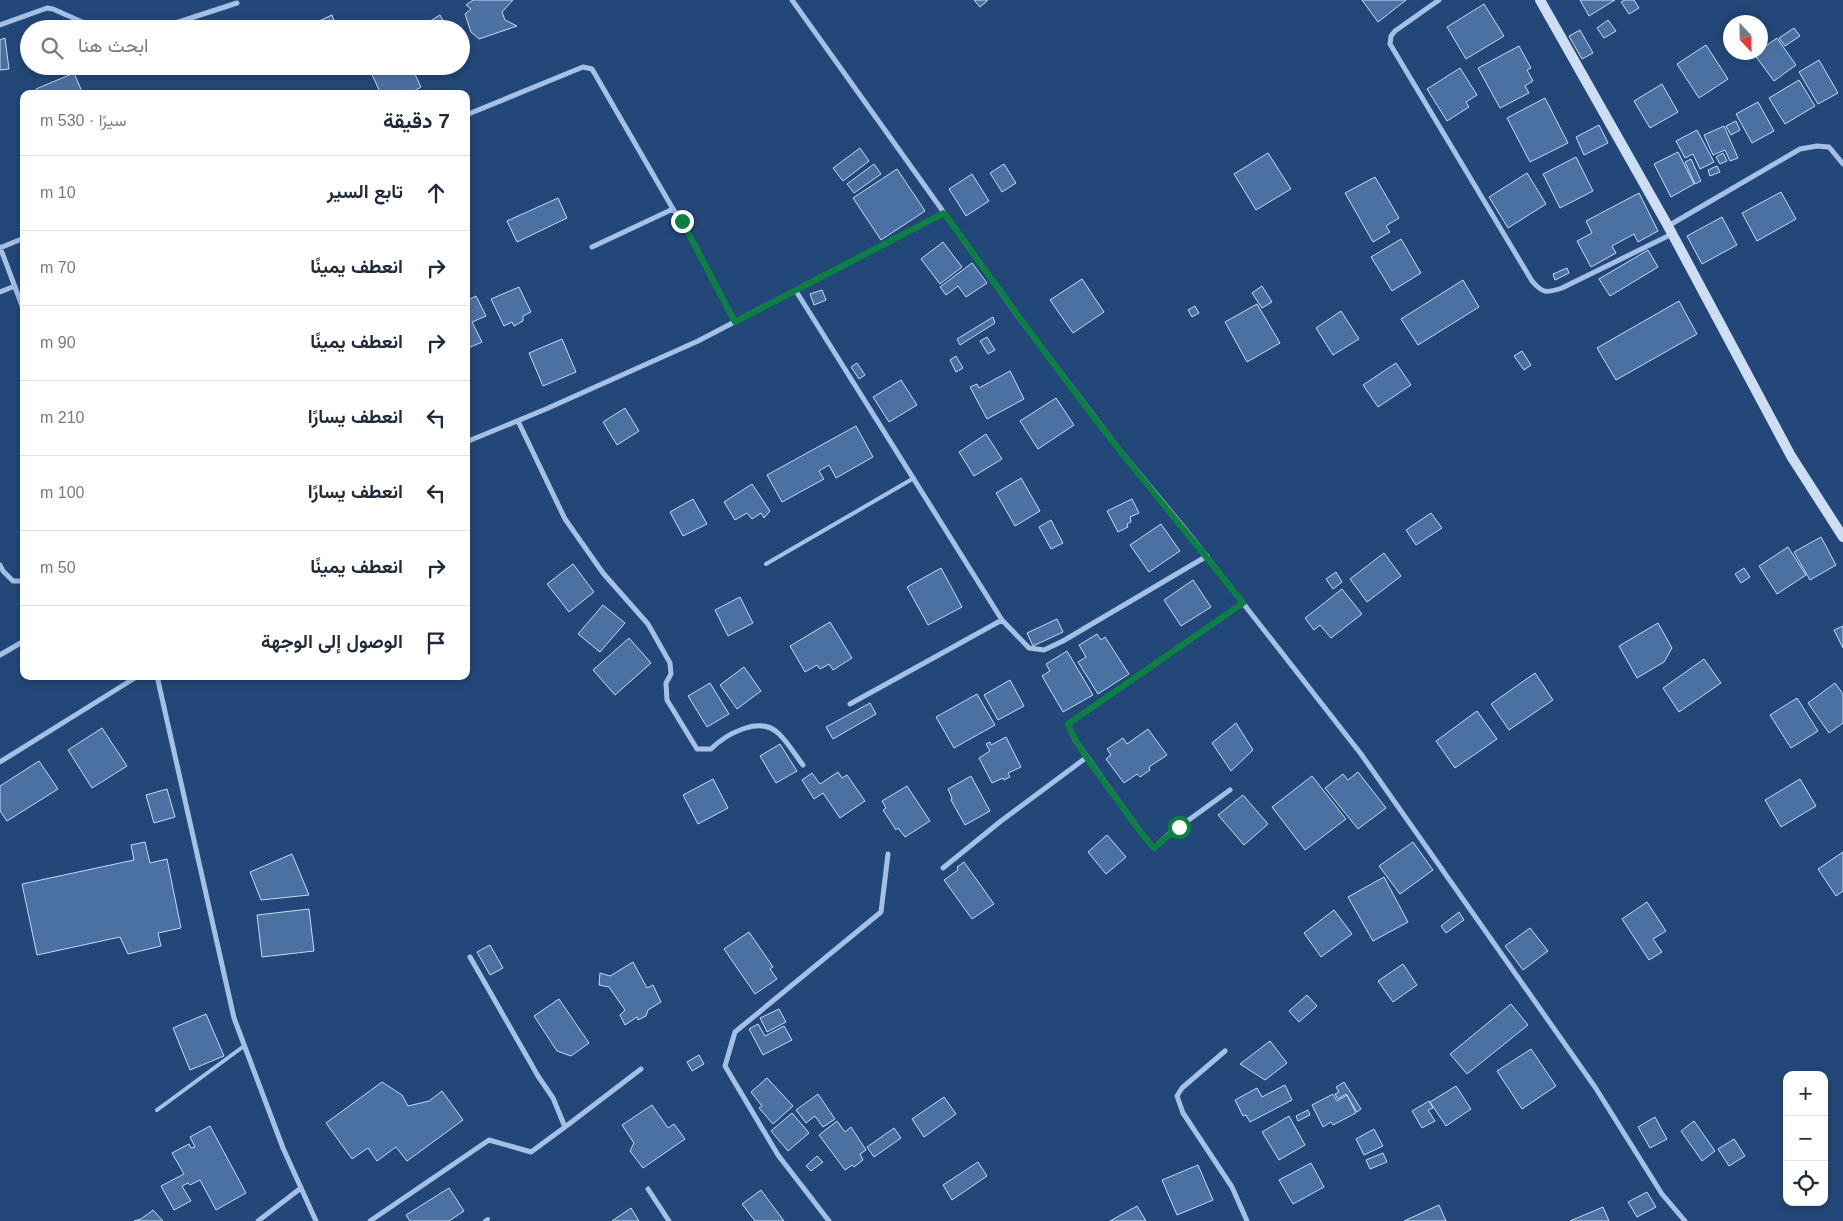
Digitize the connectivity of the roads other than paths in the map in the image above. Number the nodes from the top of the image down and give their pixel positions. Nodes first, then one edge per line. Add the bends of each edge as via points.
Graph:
1 (792, 0) edge
2 (1439, 0) edge
3 (1540, 0) edge
4 (237, 3) dead end
5 (78, 20) edge
6 (185, 20) edge
7 (0, 25) edge
8 (470, 113) edge
9 (1843, 164) edge
10 (673, 209) junction
11 (944, 213) junction
12 (1670, 230) junction
13 (20, 240) edge
14 (592, 247) dead end
15 (0, 248) edge
16 (15, 286) junction
17 (796, 291) junction
18 (0, 292) edge
19 (20, 300) edge
20 (735, 322) junction
21 (518, 420) junction
22 (470, 440) edge
23 (914, 478) junction
24 (1843, 537) edge
25 (1206, 556) junction
26 (0, 564) edge
27 (766, 564) dead end
28 (20, 581) edge
29 (1243, 603) junction
30 (1002, 620) junction
31 (20, 642) edge
32 (0, 655) edge
33 (132, 680) edge
34 (158, 680) edge
35 (850, 704) dead end
36 (1087, 757) junction
37 (0, 762) edge
38 (803, 765) dead end
39 (1230, 790) dead end
40 (888, 854) dead end
41 (943, 868) dead end
42 (470, 957) dead end
43 (244, 1046) junction
44 (1225, 1052) dead end
45 (640, 1069) dead end
46 (157, 1110) dead end
47 (565, 1128) junction
48 (301, 1188) junction
49 (648, 1189) dead end
50 (258, 1221) edge
51 (316, 1221) edge
52 (370, 1221) edge
53 (669, 1221) edge
54 (829, 1221) edge
55 (1247, 1221) edge
56 (1685, 1221) edge

1 - 11 street
2 - 12 street via 1395,31 1390,44 1540,290 1549,292 1562,288
3 - 12 street
4 - 6 street
5 - 7 street via 47,8
8 - 10 street via 583,67 592,68
9 - 12 street via 1829,147 1800,149
10 - 14 street
10 - 20 street
11 - 17 street
11 - 25 street via 1112,440
12 - 24 street via 1791,456
13 - 15 street
15 - 16 street
16 - 18 street
16 - 19 street
17 - 20 street
17 - 23 street
20 - 21 street
21 - 22 street
21 - 38 street via 564,519 603,573 648,624 670,663 667,700 697,749 711,750 725,736 744,728 763,727 777,732
23 - 27 lane
23 - 30 street
25 - 29 street
25 - 30 street via 1044,650 1029,648
26 - 28 street via 13,581
29 - 36 street via 1068,724
29 - 56 street via 1361,754 1595,1087 1662,1194
30 - 35 street
31 - 32 street
33 - 37 street
34 - 43 street via 234,1018
36 - 39 street via 1154,848
36 - 41 street
40 - 54 street via 881,912 735,1032 726,1066 778,1155
42 - 47 street via 553,1098
43 - 46 lane
43 - 48 street
44 - 55 street via 1182,1088 1177,1096 1183,1113 1232,1187
45 - 47 street
47 - 52 street via 531,1152 489,1140
48 - 50 street
48 - 51 street
49 - 53 street

